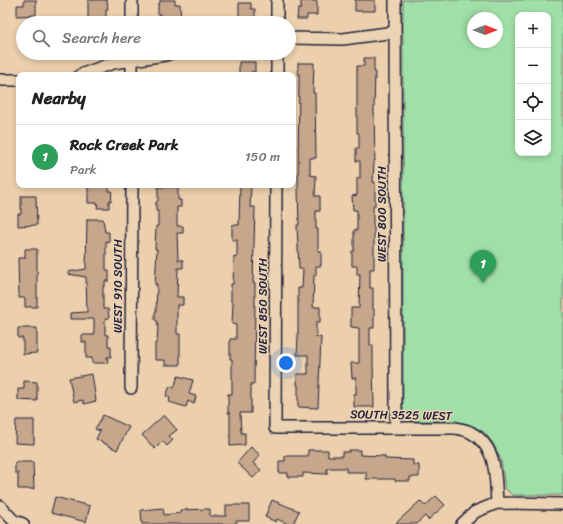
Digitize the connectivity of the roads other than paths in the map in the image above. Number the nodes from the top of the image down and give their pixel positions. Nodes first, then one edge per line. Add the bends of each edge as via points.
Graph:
1 (132, 0) edge
2 (277, 0) edge
3 (395, 0) edge
4 (132, 16) edge
5 (277, 16) edge
6 (395, 32) junction
7 (296, 38) edge
8 (121, 60) edge
9 (132, 60) edge
10 (277, 60) edge
11 (88, 72) edge
12 (132, 72) edge
13 (277, 72) edge
14 (0, 80) edge
15 (16, 80) edge
16 (132, 188) edge
17 (276, 188) edge
18 (131, 388) dead end
19 (275, 428) joint
20 (396, 428) junction
21 (497, 503) junction
22 (563, 504) edge
23 (0, 506) edge
24 (23, 524) edge
25 (462, 524) edge

1 - 4 street
2 - 5 street
3 - 6 street, WEST 800 SOUTH
6 - 7 street via 344,39
6 - 20 street, WEST 800 SOUTH
8 - 11 street
9 - 12 street
10 - 13 street
14 - 15 street
16 - 18 street, WEST 910 SOUTH
17 - 19 street, WEST 850 SOUTH
19 - 20 street, SOUTH 3525 WEST
20 - 21 street, SOUTH 3525 WEST via 455,428 469,432 482,440 490,451 495,467
21 - 22 street
21 - 25 street via 475,512
23 - 24 street via 13,520

